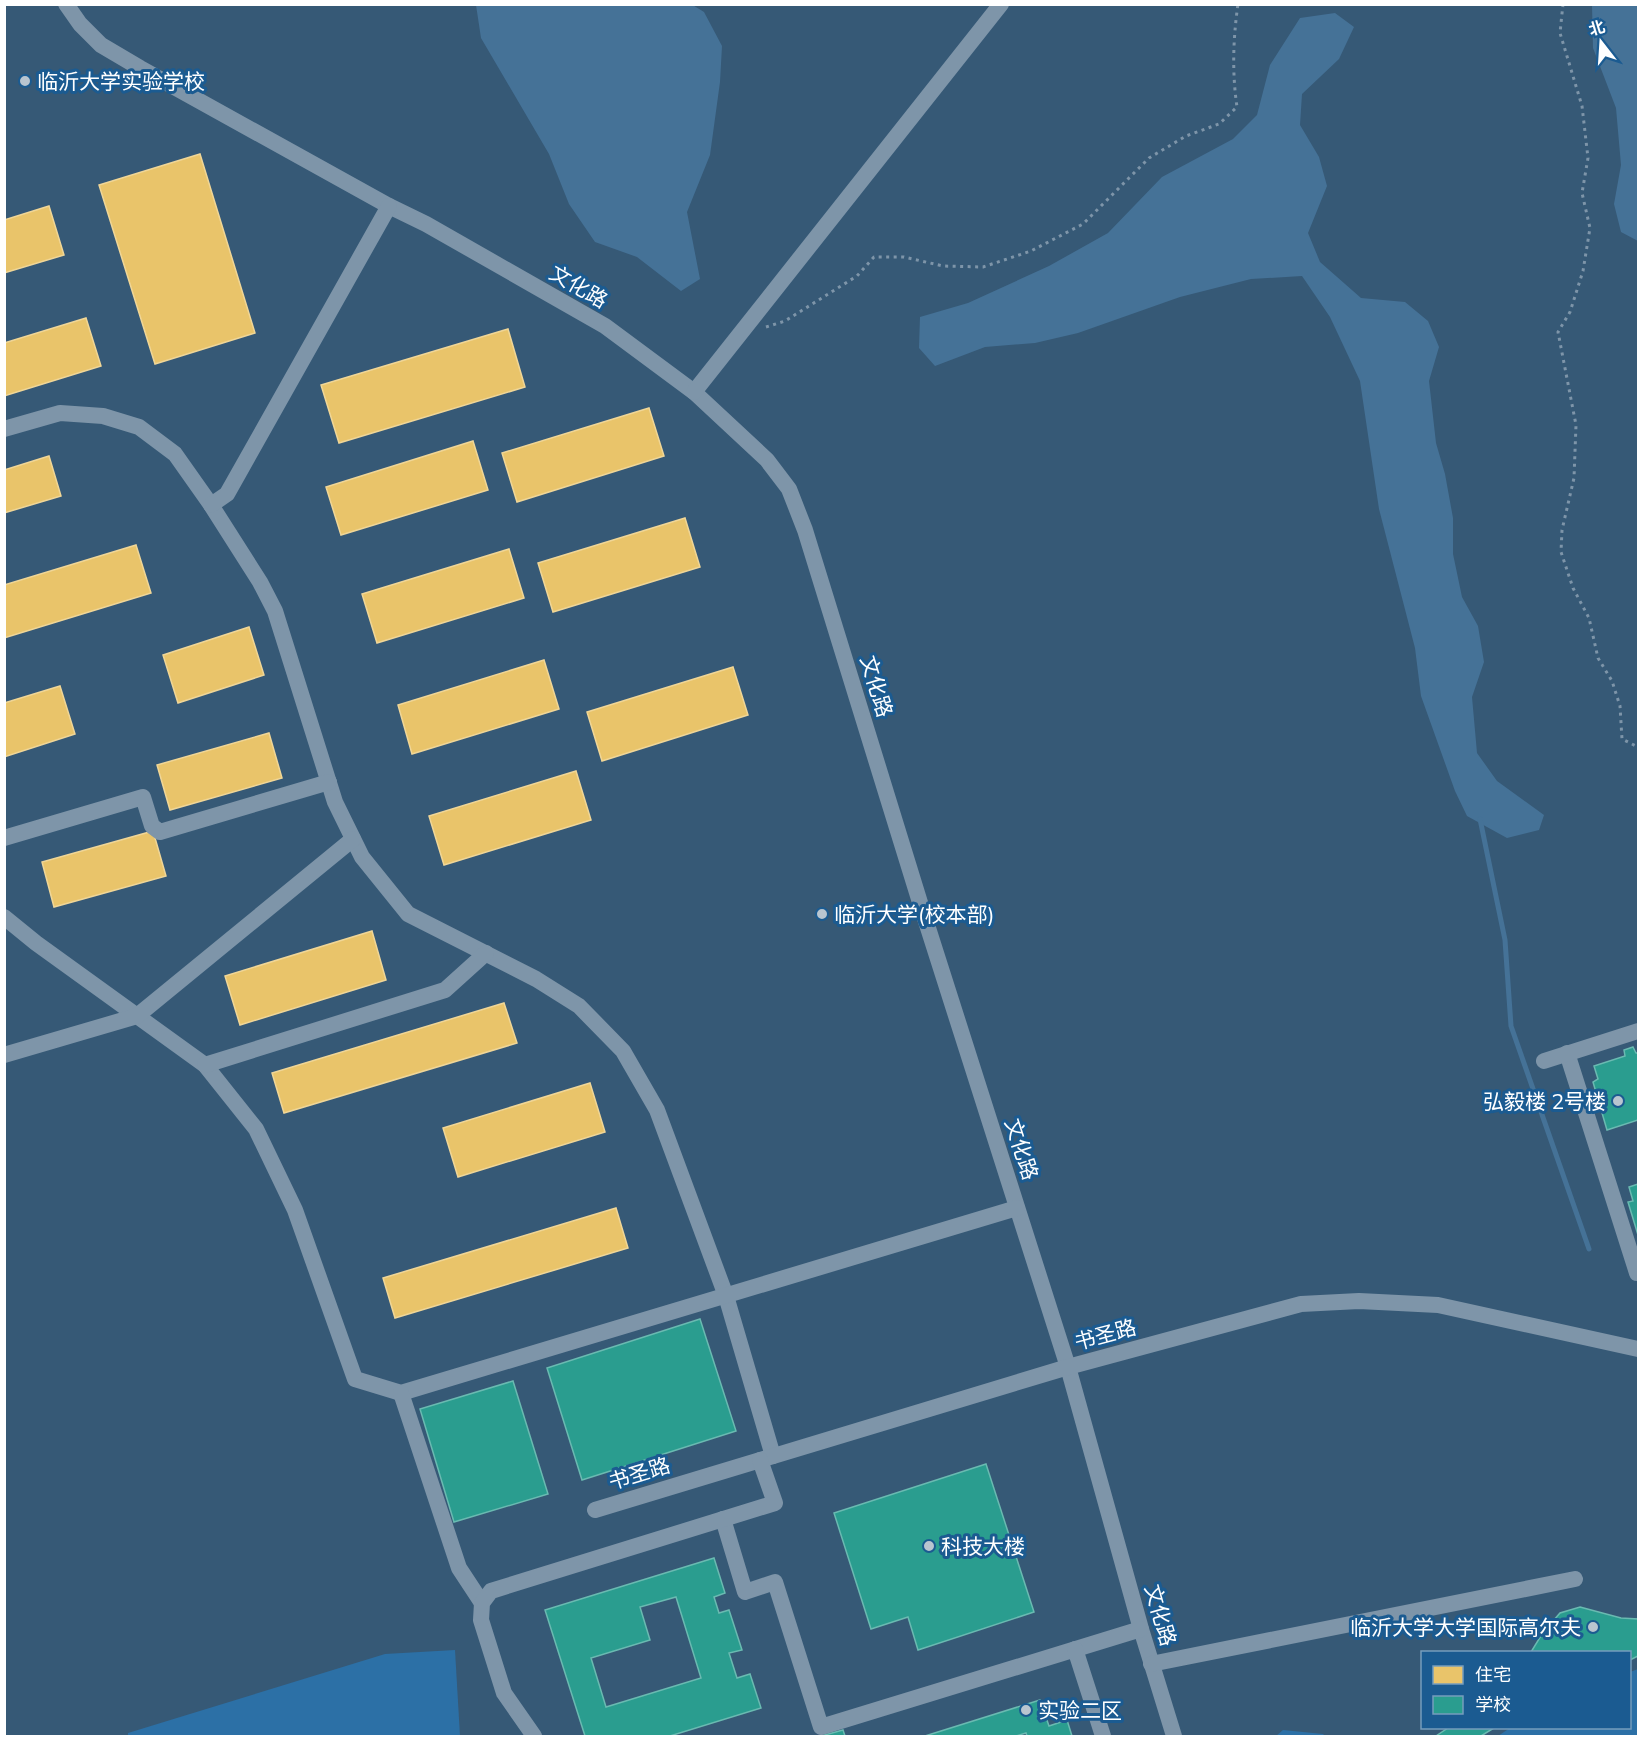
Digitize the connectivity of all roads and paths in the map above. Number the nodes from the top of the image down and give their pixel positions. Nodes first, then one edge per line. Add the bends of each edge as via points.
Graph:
1 (66, 4) edge
2 (1001, 4) edge
3 (1238, 4) edge
4 (1563, 4) edge
5 (389, 206) junction
6 (739, 335) junction
7 (694, 392) junction
8 (4, 429) edge
9 (211, 505) junction
10 (1638, 747) edge
11 (329, 782) junction
12 (4, 838) edge
13 (353, 839) junction
14 (4, 917) edge
15 (486, 953) junction
16 (137, 1016) junction
17 (1638, 1031) edge
18 (1567, 1053) junction
19 (4, 1055) edge
20 (1544, 1062) dead end
21 (205, 1065) junction
22 (1017, 1208) junction
23 (1638, 1273) edge
24 (726, 1296) junction
25 (1638, 1349) edge
26 (1068, 1367) junction
27 (401, 1393) junction
28 (767, 1458) junction
29 (595, 1509) dead end
30 (723, 1519) junction
31 (1575, 1579) dead end
32 (482, 1602) junction
33 (1141, 1629) junction
34 (1075, 1649) junction
35 (1151, 1664) junction
36 (534, 1737) edge
37 (1103, 1737) edge
38 (1174, 1737) edge

1 - 5 street, 文化路 via 101,45
2 - 6 street
3 - 6 path via 1233,80 1237,107 1219,124 1186,136 1149,158 1083,224 1031,250 983,267 943,267 904,257 874,257 857,276 785,321
4 - 10 path via 1560,33 1582,106 1588,158 1582,193 1590,228 1583,271 1570,312 1558,332 1576,425 1574,478 1561,552 1589,618 1598,658 1612,681 1620,706 1622,738
5 - 7 street, 文化路 via 605,326
5 - 9 street via 227,494
6 - 7 street
7 - 22 street, 文化路 via 767,460 789,489
8 - 9 street via 60,413 102,416 139,428 174,454
9 - 11 street via 275,611
11 - 12 street via 160,832 152,826 142,797
11 - 13 street
13 - 15 street via 362,857 408,914
13 - 16 street
14 - 16 street
15 - 21 street via 445,990
15 - 24 street via 579,1006 623,1051 657,1110
16 - 19 street
16 - 21 street
17 - 18 street
18 - 20 street
18 - 23 street
21 - 27 street via 256,1129 295,1210 355,1379
22 - 24 street
22 - 26 street, 文化路
24 - 27 street
24 - 28 street
25 - 26 street, 书圣路 via 1438,1305 1359,1301 1301,1304
26 - 28 street, 书圣路
26 - 33 street, 文化路
27 - 32 street via 459,1568
28 - 29 street, 书圣路
28 - 30 street via 775,1503
30 - 32 street via 491,1591
30 - 34 street via 745,1592 775,1582 821,1727
31 - 35 street
32 - 36 street via 481,1620 504,1693
33 - 34 street
33 - 35 street, 文化路
34 - 37 street
35 - 38 street, 文化路

